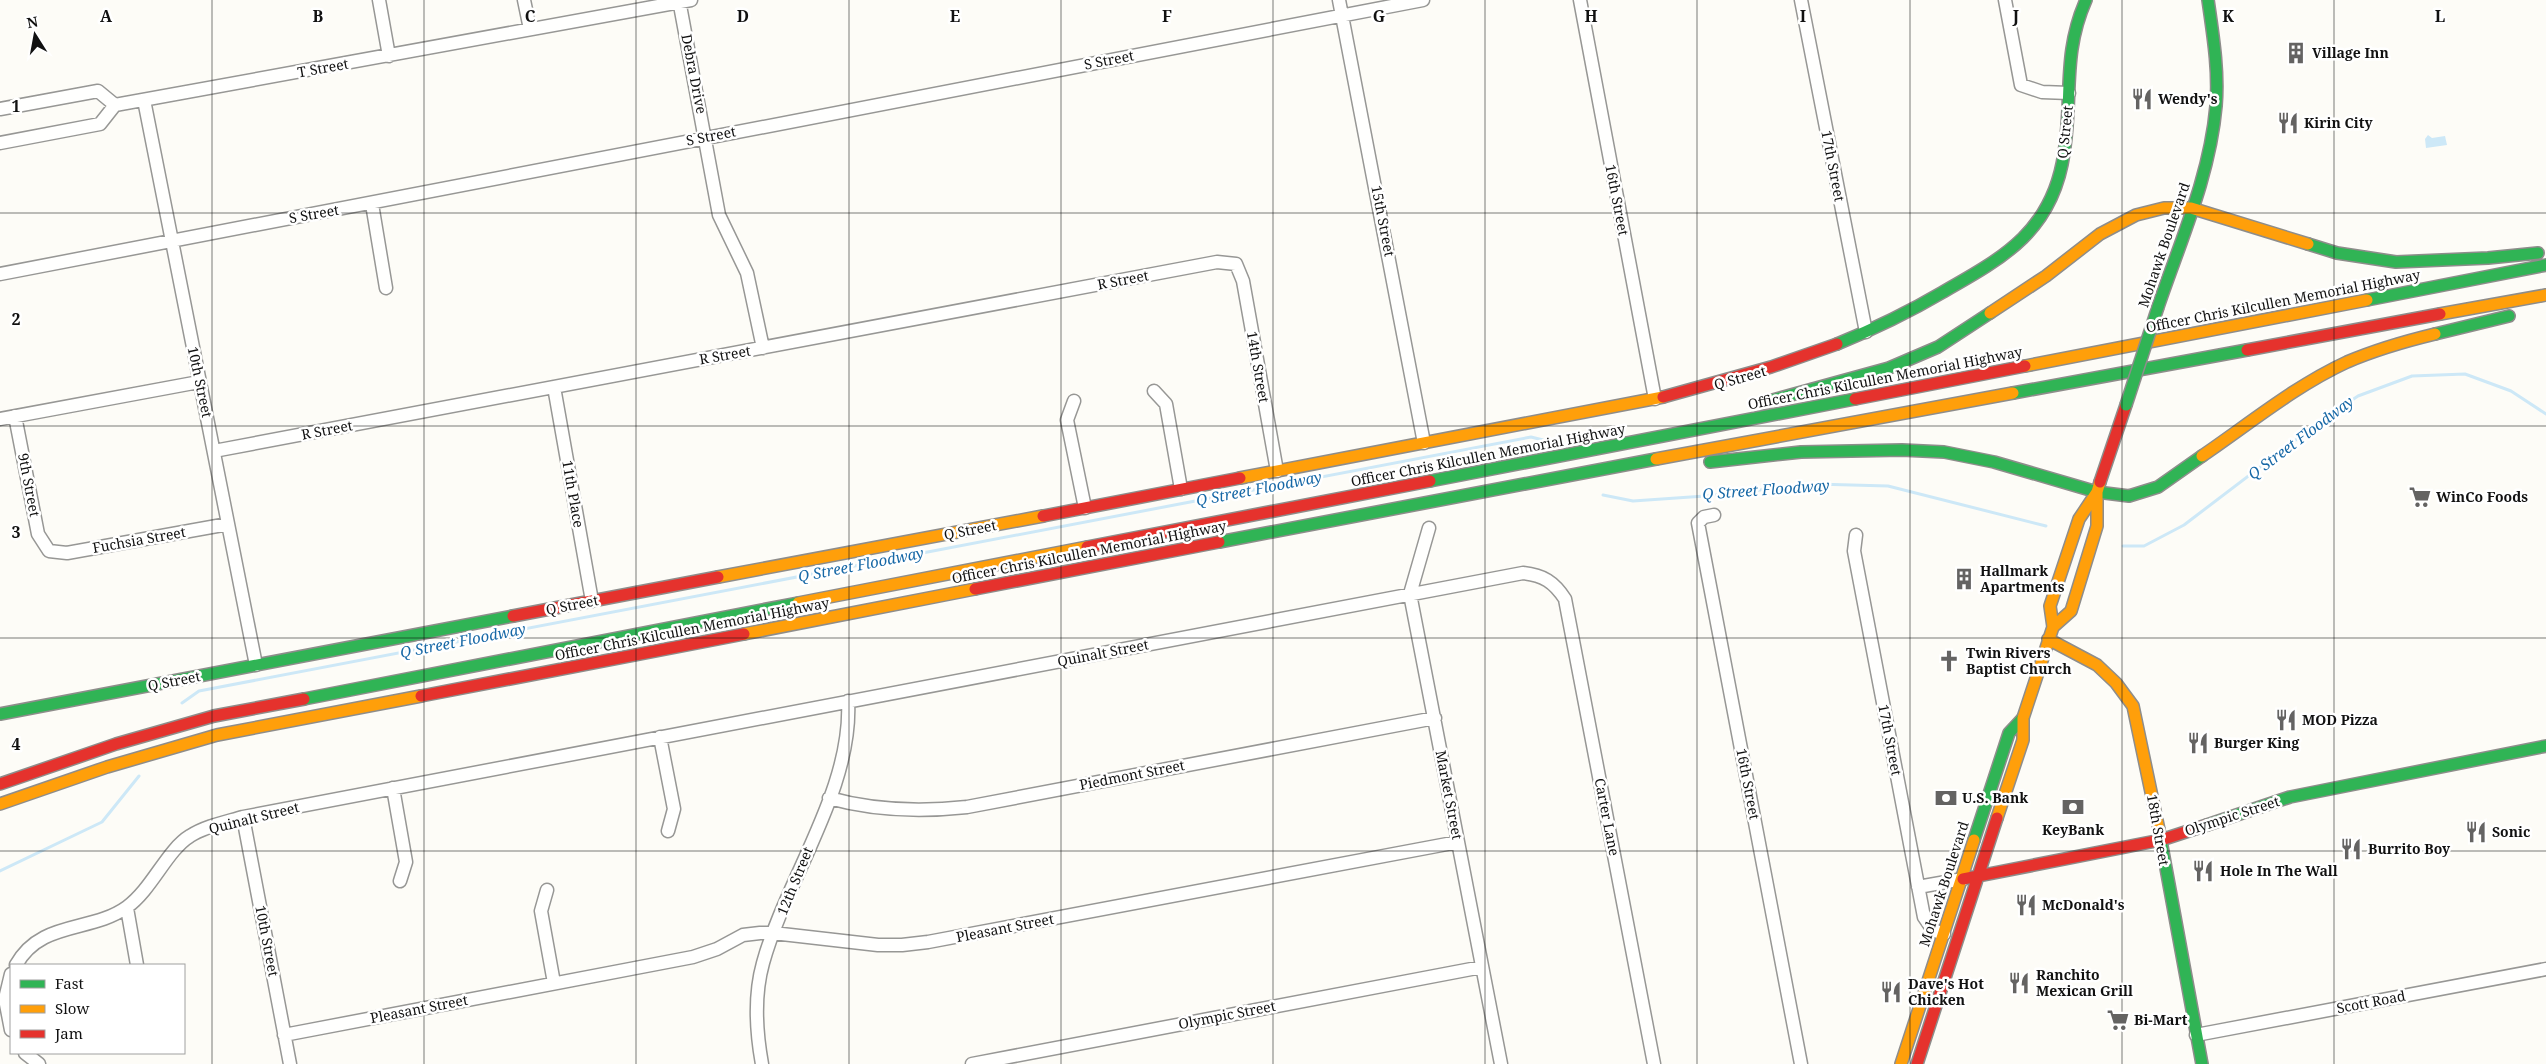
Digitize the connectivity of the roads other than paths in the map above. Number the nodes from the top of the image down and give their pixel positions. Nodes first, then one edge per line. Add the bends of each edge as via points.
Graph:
1 (379, 0) edge
2 (524, 0) edge
3 (1339, 0) edge
4 (1423, 0) edge
5 (1580, 0) edge
6 (1801, 0) edge
7 (2005, 0) edge
8 (2086, 0) edge
9 (2208, 0) edge
10 (683, 1) edge
11 (1342, 16) junction
12 (530, 29) junction
13 (389, 56) junction
14 (2069, 93) junction
15 (144, 100) junction
16 (115, 105) junction
17 (0, 109) edge
18 (706, 137) junction
19 (0, 142) edge
20 (372, 204) junction
21 (2191, 208) junction
22 (172, 239) junction
23 (2546, 252) edge
24 (1236, 264) joint
25 (2546, 265) edge
26 (0, 274) edge
27 (386, 288) dead end
28 (2546, 295) edge
29 (2519, 314) dead end
30 (1866, 332) junction
31 (763, 348) junction
32 (199, 382) junction
33 (554, 386) junction
34 (1154, 390) dead end
35 (1655, 399) junction
36 (1074, 401) dead end
37 (1749, 406) dead end
38 (1722, 413) dead end
39 (15, 416) junction
40 (0, 419) edge
41 (1668, 435) junction
42 (1424, 443) junction
43 (214, 451) junction
44 (1654, 459) junction
45 (1277, 471) junction
46 (1181, 488) junction
47 (2097, 492) junction
48 (1085, 508) junction
49 (1714, 515) dead end
50 (228, 524) junction
51 (1429, 528) dead end
52 (1856, 535) dead end
53 (49, 551) joint
54 (1545, 578) joint
55 (1410, 594) junction
56 (592, 601) junction
57 (2053, 627) junction
58 (2048, 639) junction
59 (256, 665) junction
60 (848, 702) junction
61 (0, 714) edge
62 (1435, 718) junction
63 (2023, 718) junction
64 (660, 737) junction
65 (2546, 746) edge
66 (0, 784) edge
67 (392, 788) junction
68 (829, 798) junction
69 (0, 804) edge
70 (243, 818) junction
71 (668, 831) dead end
72 (2161, 840) junction
73 (1458, 842) junction
74 (1979, 876) junction
75 (1963, 879) junction
76 (400, 882) dead end
77 (1918, 887) junction
78 (546, 890) dead end
79 (127, 908) junction
80 (774, 933) junction
81 (1944, 934) junction
82 (17, 964) edge
83 (137, 964) edge
84 (1482, 967) junction
85 (2546, 969) edge
86 (10, 978) edge
87 (554, 984) junction
88 (10, 1025) edge
89 (284, 1035) junction
90 (2196, 1035) junction
91 (26, 1054) edge
92 (39, 1064) edge
93 (290, 1064) edge
94 (762, 1064) edge
95 (972, 1064) edge
96 (1501, 1064) edge
97 (1654, 1064) edge
98 (1801, 1064) edge
99 (1901, 1064) edge
100 (1917, 1064) edge
101 (2202, 1064) edge

1 - 13 street
2 - 12 street
3 - 11 street, 15th Street
4 - 11 street, S Street
5 - 35 street, 16th Street
6 - 30 street, 17th Street
7 - 14 street via 2021,85 2042,92
8 - 14 main road, Q Street via 2074,29
9 - 21 main road, Mohawk Boulevard via 2217,72 2216,108 2202,178
10 - 12 street, T Street
10 - 18 street, Debra Drive
11 - 18 street, S Street
11 - 42 street, 15th Street
12 - 13 street, T Street
13 - 15 street, T Street
14 - 30 main road, Q Street via 2060,174 2038,220 2017,245 1944,293
15 - 16 street, T Street
15 - 22 street, 10th Street
16 - 17 street via 98,91
16 - 19 street via 100,124
18 - 20 street, S Street
18 - 31 street, Debra Drive via 719,215 747,273
20 - 22 street, S Street
20 - 27 street
21 - 23 main road via 2337,253 2396,262
21 - 37 main road via 2164,208 2136,215 2100,234 2046,276 1938,347 1889,368
21 - 47 main road, Mohawk Boulevard, bridge
22 - 26 street, S Street
22 - 32 street, 10th Street
24 - 31 street, R Street via 1217,262
24 - 45 street, 14th Street via 1243,281
25 - 41 main road, Officer Chris Kilcullen Memorial Highway
28 - 44 main road, Officer Chris Kilcullen Memorial Highway
29 - 47 main road via 2410,340 2371,353 2315,379 2158,487 2129,496
30 - 35 main road, Q Street via 1760,373
31 - 33 street, R Street
32 - 39 street
32 - 43 street, 10th Street
33 - 43 street, R Street
33 - 56 street, 11th Place
34 - 46 street via 1166,404
35 - 42 main road, Q Street
36 - 48 street via 1067,420
38 - 41 main road via 1694,420
39 - 40 street
39 - 53 street, 9th Street via 38,534
41 - 66 main road, Officer Chris Kilcullen Memorial Highway via 214,716 116,744
42 - 45 main road, Q Street
43 - 50 street, 10th Street
44 - 47 main road via 1695,464 1801,452 1944,452 1994,462
44 - 69 main road, Officer Chris Kilcullen Memorial Highway via 217,735 107,766
45 - 46 main road, Q Street
46 - 48 main road, Q Street
47 - 57 main road, Mohawk Boulevard via 2079,518 2050,606
47 - 57 main road, Mohawk Boulevard via 2097,526 2071,611
48 - 56 main road, Q Street
49 - 98 street, 16th Street via 1704,517 1698,523
50 - 53 street, Fuchsia Street via 67,553
50 - 59 street, 10th Street
51 - 55 street, Market Street
52 - 77 street, 17th Street via 1854,550
54 - 55 street, Quinalt Street via 1523,573
54 - 97 street, Carter Lane via 1565,599
55 - 60 street, Quinalt Street
55 - 62 street, Market Street
56 - 59 main road, Q Street
57 - 58 main road, Mohawk Boulevard
58 - 63 main road, Mohawk Boulevard
58 - 72 main road, 18th Street via 2100,666 2122,687 2138,721
59 - 61 main road, Q Street
60 - 64 street, Quinalt Street
60 - 68 street, 12th Street via 847,745
62 - 68 street, Piedmont Street via 967,807 889,810
62 - 73 street, Market Street
63 - 74 main road, Mohawk Boulevard via 2023,740
63 - 75 main road, Mohawk Boulevard via 2009,733
64 - 67 street, Quinalt Street
64 - 71 street via 674,810
65 - 72 main road, Olympic Street via 2290,797
67 - 70 street, Quinalt Street
67 - 76 street via 406,862
68 - 80 street, 12th Street
70 - 79 street, Quinalt Street via 189,836 145,891
70 - 89 street, 10th Street
72 - 74 main road, Olympic Street
72 - 90 main road, 18th Street
73 - 80 street, Pleasant Street via 902,945
73 - 84 street, Market Street
74 - 75 main road, Olympic Street
74 - 100 main road, Mohawk Boulevard
75 - 77 street, Olympic Street
75 - 81 main road, Mohawk Boulevard
77 - 81 street, 17th Street via 1926,923
78 - 87 street via 541,912
79 - 82 street, Quinalt Street via 48,934 33,944
79 - 83 street
80 - 87 street, Pleasant Street via 743,935 693,957
80 - 94 street, 12th Street via 762,964 755,1029
81 - 99 main road, Mohawk Boulevard
84 - 95 street, Olympic Street
84 - 96 street, Market Street
85 - 90 street, Scott Road
86 - 88 street via 5,999
87 - 89 street, Pleasant Street
89 - 93 street, 10th Street
90 - 101 main road, 18th Street
91 - 92 street

